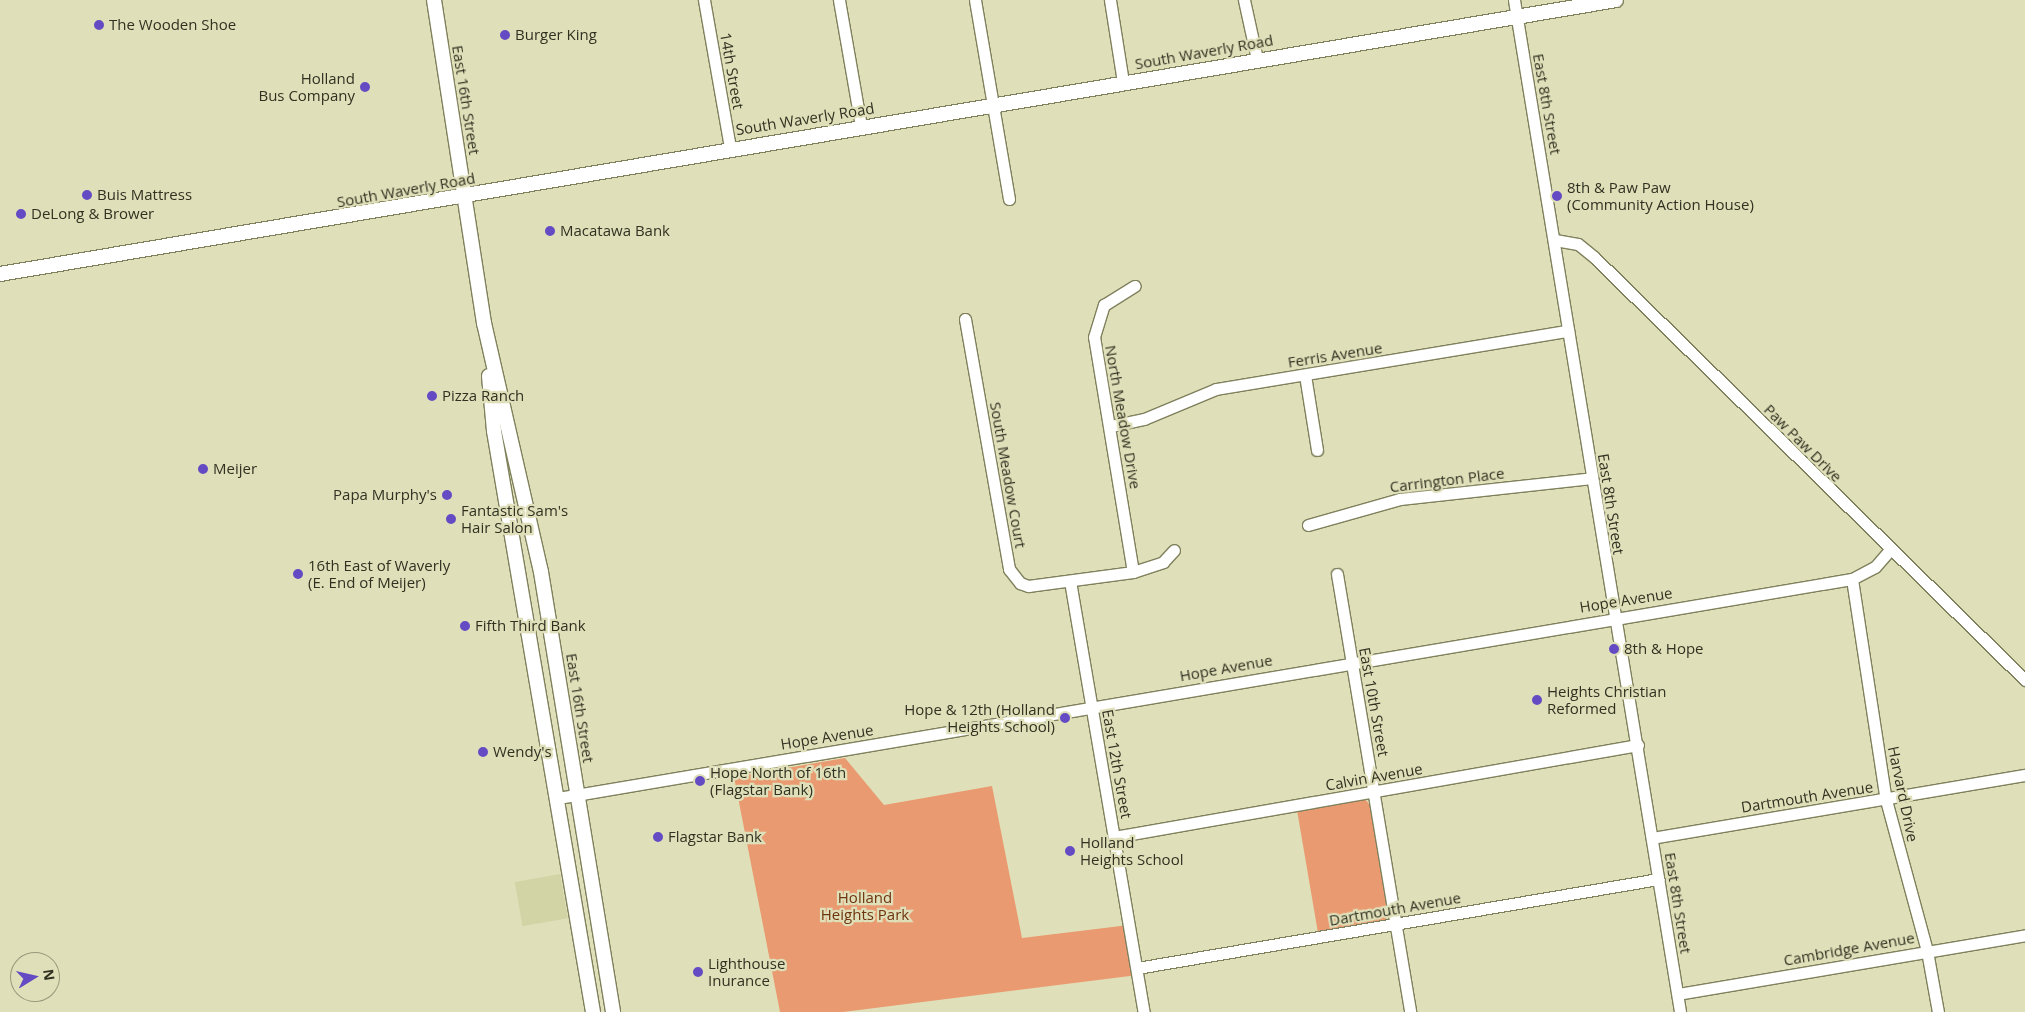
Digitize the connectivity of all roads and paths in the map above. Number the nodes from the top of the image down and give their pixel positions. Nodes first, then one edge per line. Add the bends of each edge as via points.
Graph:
1 (434, 0) edge
2 (704, 0) edge
3 (839, 0) edge
4 (975, 0) edge
5 (1110, 0) edge
6 (1244, 0) edge
7 (1514, 0) edge
8 (1616, 0) edge
9 (1517, 18) junction
10 (1257, 59) junction
11 (1123, 82) junction
12 (993, 104) junction
13 (861, 126) junction
14 (730, 148) junction
15 (464, 197) junction
16 (1009, 199) dead end
17 (1555, 240) junction
18 (0, 274) edge
19 (1135, 286) dead end
20 (966, 318) dead end
21 (484, 323) junction
22 (1568, 330) junction
23 (1305, 375) junction
24 (1111, 426) junction
25 (1317, 450) dead end
26 (1592, 478) junction
27 (1308, 525) dead end
28 (1174, 550) dead end
29 (1890, 550) junction
30 (1132, 572) junction
31 (1337, 574) dead end
32 (1852, 579) junction
33 (1070, 581) junction
34 (1615, 617) junction
35 (1352, 661) junction
36 (2025, 680) edge
37 (1092, 707) junction
38 (1638, 745) junction
39 (2025, 775) edge
40 (1374, 792) junction
41 (578, 795) junction
42 (558, 798) junction
43 (1886, 800) junction
44 (1114, 837) junction
45 (1652, 838) junction
46 (1658, 879) junction
47 (1395, 924) junction
48 (2025, 935) edge
49 (1927, 951) junction
50 (1137, 968) junction
51 (1678, 994) junction
52 (593, 1012) edge
53 (613, 1012) edge
54 (1144, 1012) edge
55 (1410, 1012) edge
56 (1680, 1012) edge
57 (1938, 1012) edge

1 - 15 main road, East 16th Street
2 - 14 street, 14th Street
3 - 13 street
4 - 12 street
5 - 11 street
6 - 10 street
7 - 9 street, East 8th Street
8 - 9 main road, South Waverly Road
9 - 10 main road, South Waverly Road
9 - 17 street, East 8th Street
10 - 11 main road, South Waverly Road
11 - 12 main road, South Waverly Road
12 - 13 main road, South Waverly Road
12 - 16 street
13 - 14 main road, South Waverly Road
14 - 15 main road, South Waverly Road
15 - 18 main road, South Waverly Road
15 - 21 main road, East 16th Street
17 - 22 street, East 8th Street
17 - 29 street, Paw Paw Drive via 1578,244 1594,257
19 - 24 street, North Meadow Drive via 1110,299 1096,323
20 - 33 street, South Meadow Court via 1009,570 1028,586
21 - 41 main road, East 16th Street via 541,572
21 - 42 main road, East 16th Street via 494,431
22 - 23 street, Ferris Avenue
22 - 26 street, East 8th Street
23 - 24 street, Ferris Avenue via 1216,389 1144,419
23 - 25 street
24 - 30 street, North Meadow Drive
26 - 27 street, Carrington Place via 1400,499
26 - 34 street, East 8th Street
28 - 30 street, South Meadow Court via 1163,562
29 - 32 street, Hope Avenue via 1871,570
29 - 36 street, Paw Paw Drive
30 - 33 street, South Meadow Court
31 - 35 street, East 10th Street
32 - 34 street, Hope Avenue
32 - 43 street, Harvard Drive
33 - 37 street, East 12th Street
34 - 35 street, Hope Avenue
34 - 38 street, East 8th Street
35 - 37 street, Hope Avenue
35 - 40 street, East 10th Street
37 - 41 street, Hope Avenue
37 - 44 street, East 12th Street
38 - 40 street, Calvin Avenue
38 - 45 street, East 8th Street
39 - 43 street, Dartmouth Avenue
40 - 44 street, Calvin Avenue
40 - 47 street, East 10th Street
41 - 42 street, Hope Avenue
41 - 53 main road, East 16th Street
42 - 52 main road, East 16th Street
43 - 45 street, Dartmouth Avenue
43 - 49 street, Harvard Drive
44 - 50 street, East 12th Street
45 - 46 street, East 8th Street
46 - 47 street, Dartmouth Avenue
46 - 51 street, East 8th Street
47 - 50 street, Dartmouth Avenue
47 - 55 street, East 10th Street
48 - 49 street, Cambridge Avenue
49 - 51 street, Cambridge Avenue
49 - 57 street, Harvard Drive
50 - 54 street, East 12th Street
51 - 56 street, East 8th Street

